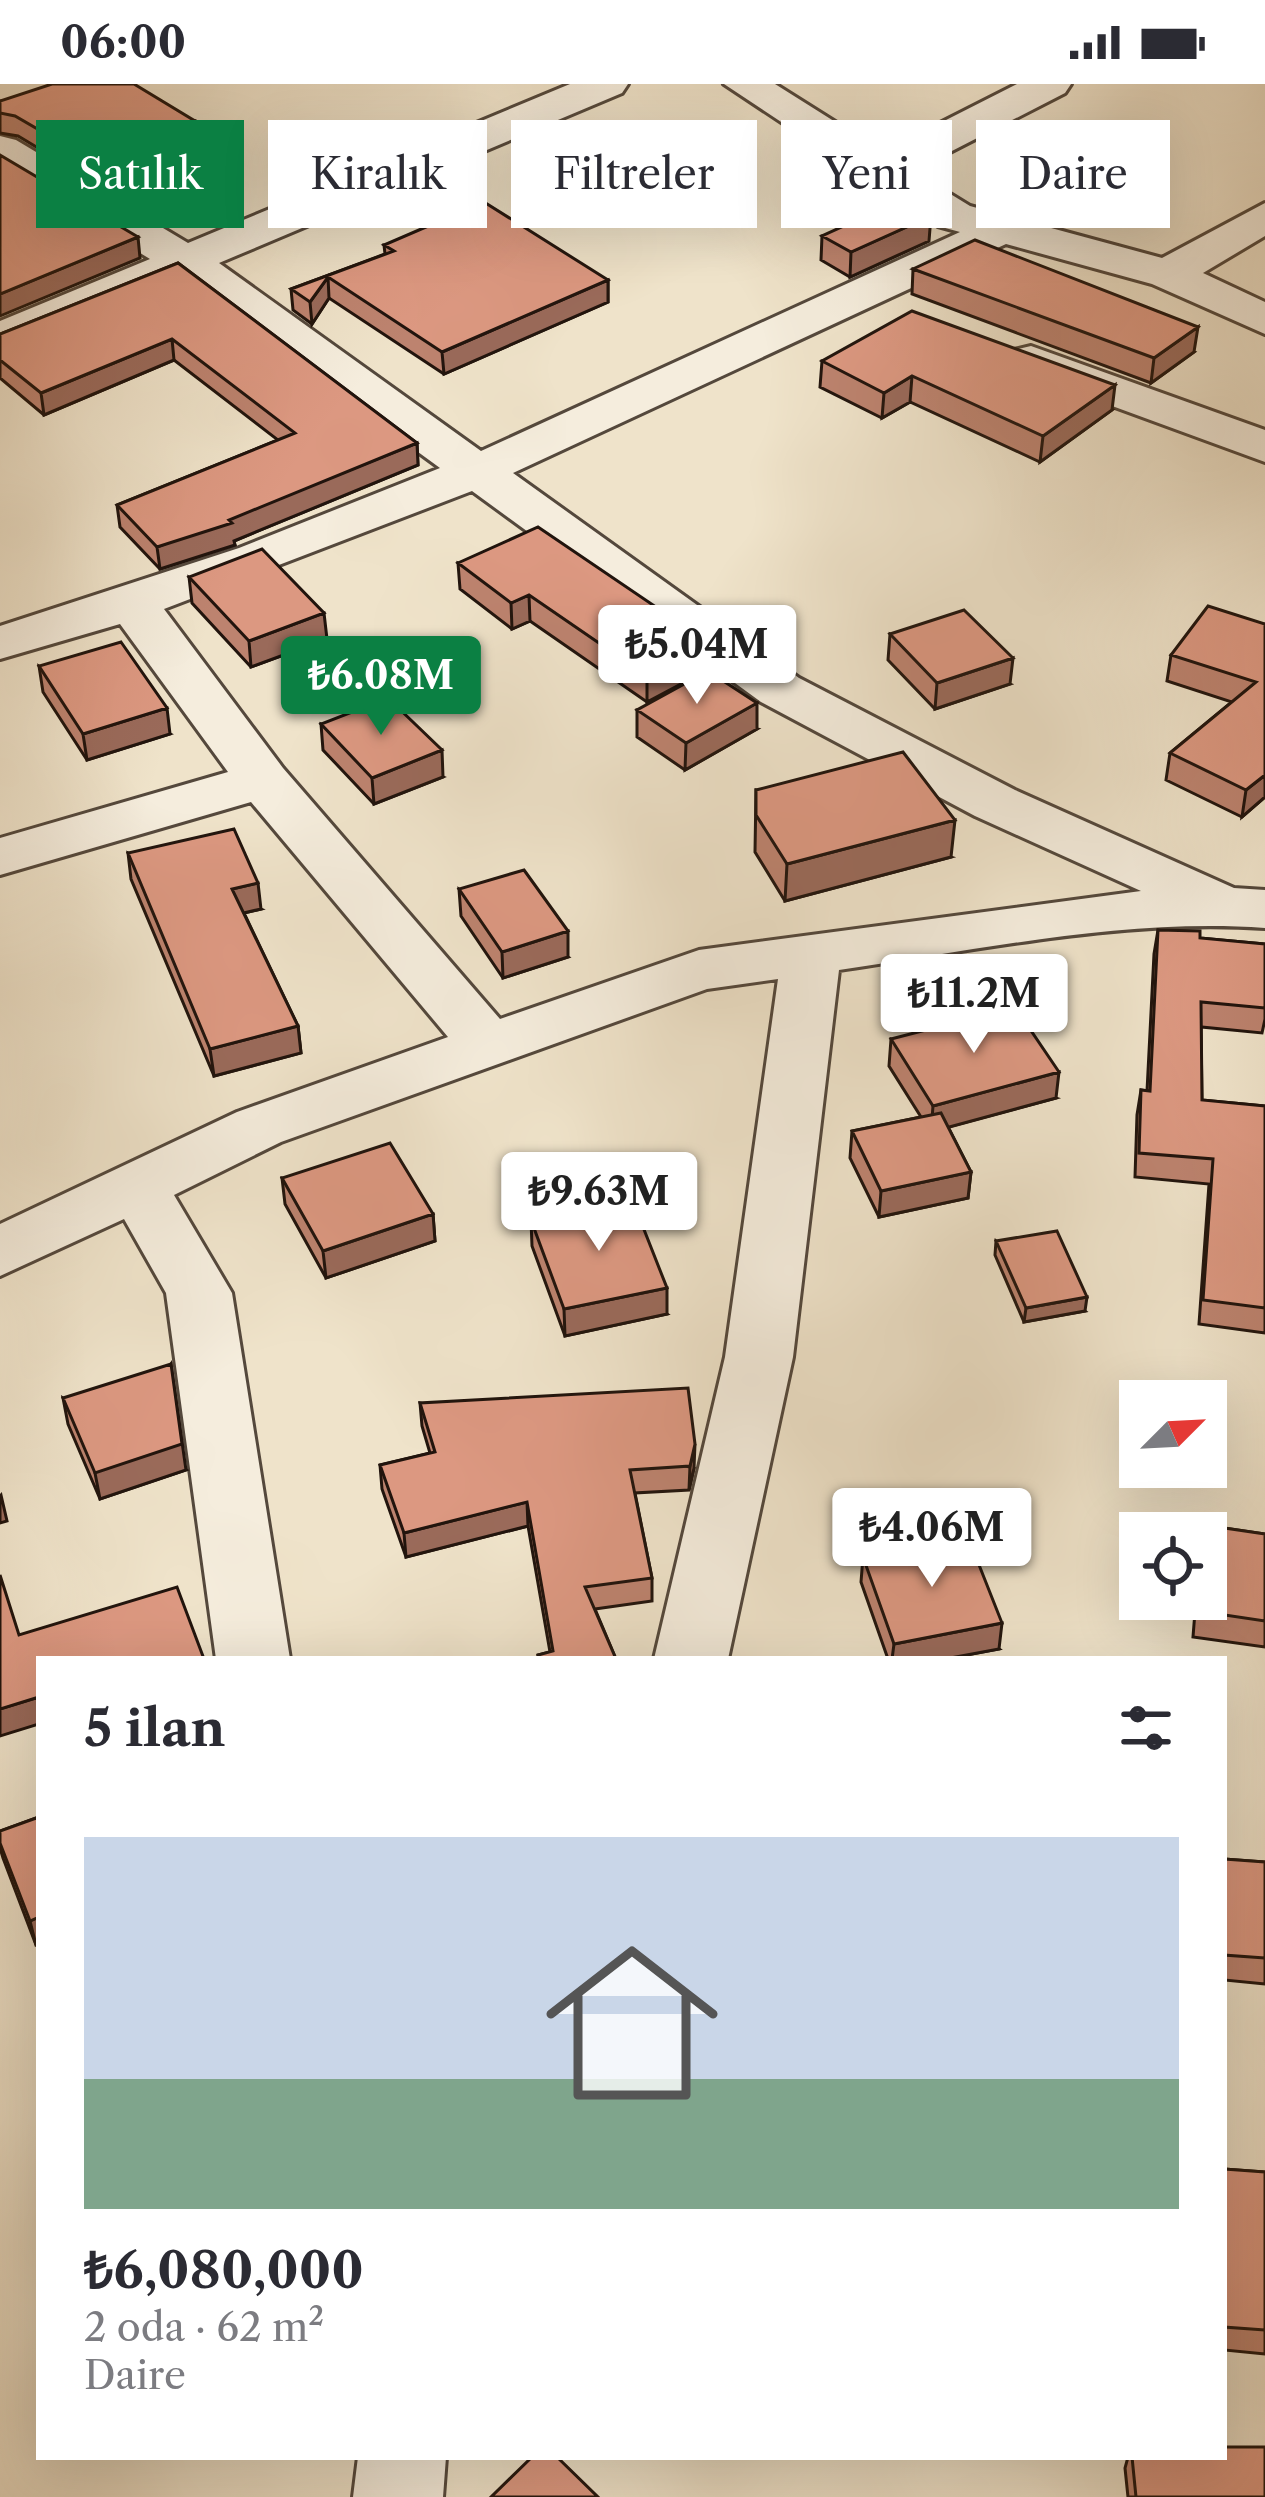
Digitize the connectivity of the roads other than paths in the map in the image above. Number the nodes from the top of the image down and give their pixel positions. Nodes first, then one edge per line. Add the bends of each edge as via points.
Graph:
1 (607, 84) edge
2 (745, 84) edge
3 (1050, 84) edge
4 (802, 120) edge
5 (952, 134) edge
6 (0, 149) edge
7 (952, 215) edge
8 (1265, 217) edge
9 (1002, 229) junction
10 (185, 260) junction
11 (1168, 274) junction
12 (859, 296) junction
13 (923, 320) edge
14 (1265, 320) edge
15 (0, 338) edge
16 (987, 344) edge
17 (1265, 447) edge
18 (482, 470) junction
19 (134, 605) junction
20 (0, 643) edge
21 (262, 780) junction
22 (0, 857) edge
23 (1245, 908) edge
24 (812, 954) junction
25 (489, 1045) junction
26 (137, 1186) junction
27 (0, 1252) edge
28 (253, 1656) edge
29 (692, 1656) edge
30 (402, 2460) edge
31 (398, 2497) edge

1 - 10 street
2 - 4 street
3 - 5 street
6 - 10 street
7 - 9 street
8 - 11 street
9 - 11 street
9 - 12 street
10 - 15 street
10 - 18 street
11 - 14 street
12 - 13 street
12 - 18 street
16 - 17 street
18 - 19 street
18 - 23 street via 780,690 994,803
19 - 20 street
19 - 21 street
21 - 22 street
21 - 25 street
23 - 24 street via 1107,912
24 - 25 street via 699,970
24 - 29 street via 759,1357
25 - 26 street via 259,1127
26 - 27 street
26 - 28 street via 199,1293
30 - 31 street

